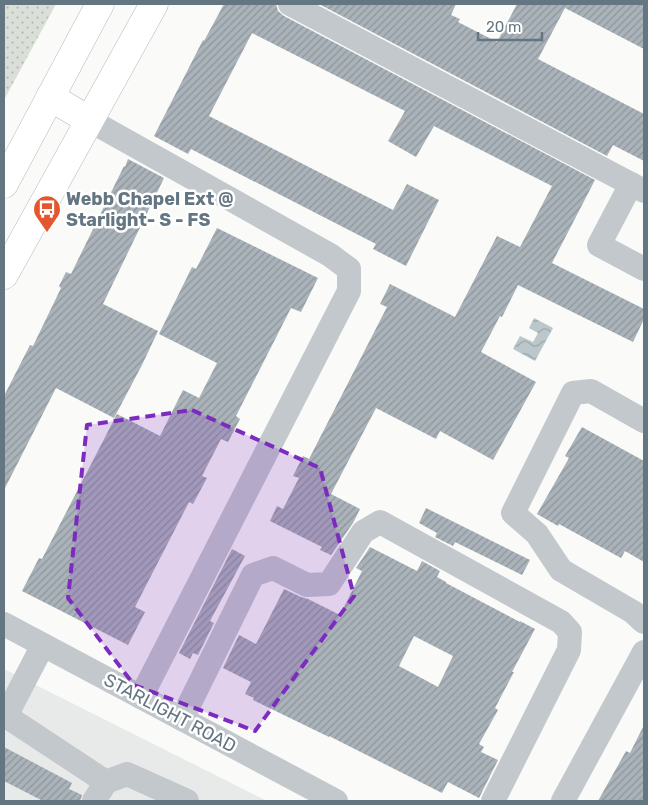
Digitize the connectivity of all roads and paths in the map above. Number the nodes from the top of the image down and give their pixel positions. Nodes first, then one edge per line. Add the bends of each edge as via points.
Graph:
1 (100, 4) edge
2 (154, 4) edge
3 (290, 4) edge
4 (50, 97) junction
5 (89, 120) junction
6 (4, 184) edge
7 (638, 187) edge
8 (644, 268) edge
9 (4, 275) edge
10 (644, 421) edge
11 (644, 622) edge
12 (4, 624) edge
13 (44, 645) junction
14 (644, 652) edge
15 (141, 697) junction
16 (5, 715) edge
17 (182, 719) junction
18 (100, 792) edge
19 (186, 801) edge
20 (336, 801) edge
21 (493, 801) edge
22 (563, 801) edge

1 - 4 main road
2 - 5 main road
3 - 7 street
4 - 5 main road
4 - 6 main road
5 - 9 main road
5 - 15 street via 330,254 348,269 349,291
7 - 8 street via 599,244
10 - 11 street via 591,391 573,393 513,513 537,534 562,570 633,612
12 - 13 street, STARLIGHT ROAD
13 - 15 street, STARLIGHT ROAD
13 - 16 street
14 - 22 street
15 - 17 street, STARLIGHT ROAD
16 - 18 street
17 - 20 street, STARLIGHT ROAD
17 - 21 street via 253,575 273,568 307,585 329,584 363,532 380,522 561,622 570,632 569,650
18 - 19 street via 127,774

